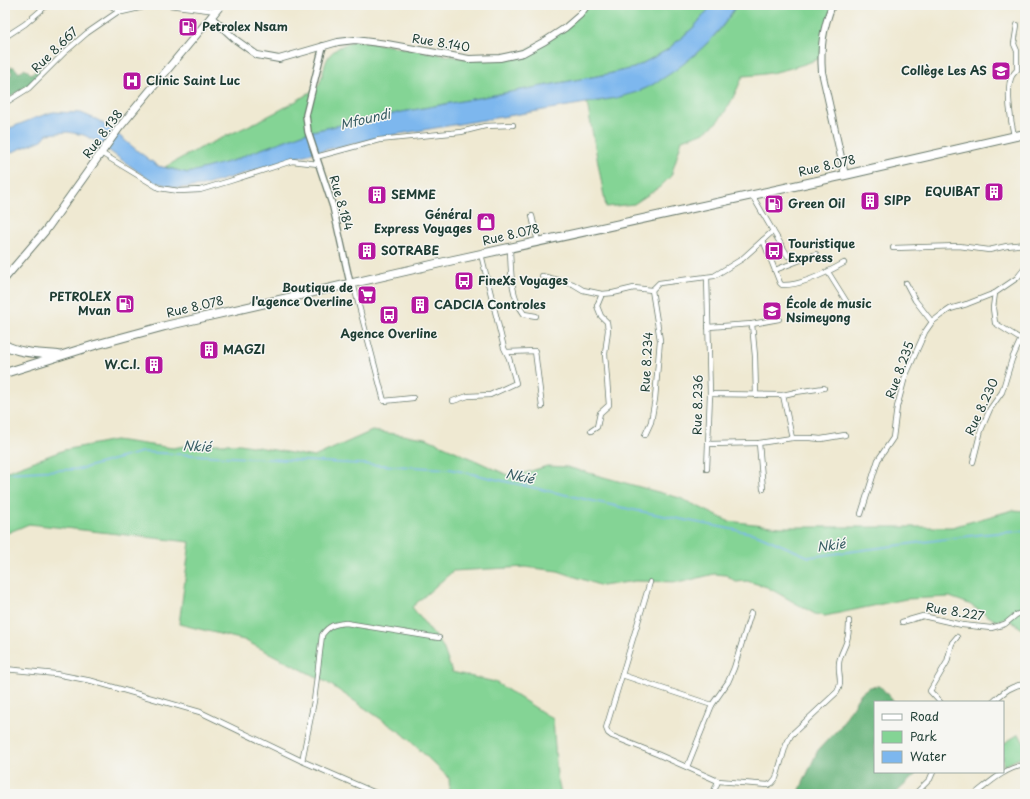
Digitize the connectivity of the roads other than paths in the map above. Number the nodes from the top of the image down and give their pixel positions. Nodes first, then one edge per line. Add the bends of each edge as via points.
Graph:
1 (47, 5) edge
2 (110, 5) edge
3 (152, 5) edge
4 (169, 5) edge
5 (587, 5) edge
6 (832, 5) edge
7 (219, 8) edge
8 (119, 12) junction
9 (211, 17) junction
10 (1018, 25) dead end
11 (5, 37) edge
12 (323, 46) junction
13 (5, 103) edge
14 (513, 126) dead end
15 (1025, 134) edge
16 (1014, 136) junction
17 (102, 152) junction
18 (316, 154) junction
19 (318, 164) junction
20 (845, 175) junction
21 (752, 195) junction
22 (532, 216) dead end
23 (773, 231) junction
24 (763, 240) junction
25 (538, 242) junction
26 (1025, 244) edge
27 (510, 248) junction
28 (893, 248) dead end
29 (481, 254) junction
30 (816, 254) dead end
31 (788, 256) dead end
32 (844, 263) dead end
33 (1025, 268) edge
34 (775, 270) junction
35 (828, 272) junction
36 (542, 276) dead end
37 (707, 277) junction
38 (5, 278) edge
39 (352, 283) junction
40 (906, 283) dead end
41 (652, 290) junction
42 (995, 293) junction
43 (602, 294) junction
44 (848, 304) dead end
45 (536, 316) dead end
46 (779, 319) dead end
47 (932, 322) junction
48 (752, 324) junction
49 (708, 327) junction
50 (1023, 340) edge
51 (5, 345) edge
52 (507, 352) junction
53 (63, 355) junction
54 (5, 373) edge
55 (824, 388) dead end
56 (710, 394) junction
57 (756, 395) junction
58 (783, 395) junction
59 (413, 398) dead end
60 (453, 401) dead end
61 (542, 407) dead end
62 (591, 431) dead end
63 (645, 435) dead end
64 (845, 435) dead end
65 (792, 438) junction
66 (758, 443) junction
67 (708, 444) junction
68 (973, 462) dead end
69 (707, 469) dead end
70 (763, 489) dead end
71 (861, 514) dead end
72 (650, 582) dead end
73 (1025, 611) edge
74 (750, 613) dead end
75 (849, 621) dead end
76 (902, 622) dead end
77 (957, 637) dead end
78 (439, 638) dead end
79 (5, 669) edge
80 (622, 675) junction
81 (1025, 684) edge
82 (939, 701) edge
83 (994, 701) edge
84 (712, 705) junction
85 (302, 761) junction
86 (1025, 765) edge
87 (687, 767) junction
88 (932, 773) edge
89 (718, 781) junction
90 (378, 794) edge
91 (713, 794) edge
92 (915, 794) edge
93 (974, 794) edge

1 - 11 street
2 - 8 street
3 - 8 street
4 - 7 street
5 - 12 main road, Rue 8.140 via 565,28 545,41 523,53 500,58 469,59 355,40
6 - 20 main road via 824,26 822,72
7 - 9 main road, Rue 8.138
8 - 13 street, Rue 8.667 via 87,33 23,93
9 - 12 main road, Rue 8.140 via 257,55 279,60
9 - 17 main road, Rue 8.138
10 - 16 street via 1014,44 1017,51 1017,70 1011,77 1010,89
12 - 18 street, Rue 8.184 via 306,115 308,132
14 - 18 street via 485,126 461,132 380,140
15 - 16 highway, Rue 8.078
16 - 20 highway, Rue 8.078
17 - 19 street via 159,188 179,191 200,190 292,162
17 - 38 main road, Rue 8.138 via 46,230
18 - 19 street, Rue 8.184
19 - 39 street, Rue 8.184 via 333,207
20 - 21 highway, Rue 8.078
21 - 23 street
21 - 25 highway, Rue 8.078
22 - 25 street
23 - 24 street
23 - 31 street
24 - 34 street
24 - 37 street via 732,265 714,276
25 - 27 highway, Rue 8.078
26 - 28 street via 990,250 959,246
27 - 29 highway, Rue 8.078
27 - 45 street via 517,304 524,314
29 - 39 highway, Rue 8.078
29 - 52 street
30 - 34 street
32 - 35 street
33 - 42 street, Rue 8.235 via 1017,278
34 - 35 street via 780,283 785,286
35 - 44 street
36 - 43 street
37 - 41 street via 659,283
37 - 49 street, Rue 8.236
39 - 53 highway, Rue 8.078 via 165,326
39 - 59 street via 384,402
40 - 47 street
41 - 43 street via 634,288
41 - 63 street, Rue 8.234 via 660,340 655,399 651,422
42 - 47 street, Rue 8.235 via 950,309
42 - 50 street via 995,323
43 - 62 street via 597,306 607,322 608,330 605,354 609,405 600,413 597,427
46 - 48 street
47 - 71 street, Rue 8.235 via 922,337 905,377 897,407 893,438 878,460
48 - 49 street
48 - 57 street
49 - 56 street, Rue 8.236
50 - 68 street, Rue 8.230 via 1012,359 1002,392 990,409 981,430
51 - 53 highway via 27,352
52 - 60 street via 516,383 490,395 468,396
52 - 61 street via 535,352
53 - 54 highway, Rue 8.078
55 - 58 street
56 - 57 street
56 - 67 street, Rue 8.236
57 - 58 street
58 - 65 street
64 - 65 street, Rue 8.236 via 821,439
65 - 66 street, Rue 8.236
66 - 67 street, Rue 8.236
66 - 70 street
67 - 69 street
72 - 80 street
73 - 76 street, Rue 8.227 via 1016,614 1005,624 991,628 962,625 923,616
74 - 84 street via 728,682
75 - 89 street via 849,634 839,666 840,687 791,735 772,783 768,785
77 - 82 street via 952,643 947,662 930,691
78 - 85 street via 346,623 328,627 322,635 314,701
79 - 85 street via 56,674 92,681 200,712
80 - 84 street
80 - 87 street via 606,728 608,733
81 - 83 street via 1008,689
84 - 87 street
85 - 90 street
86 - 93 street via 1002,774
87 - 89 street
88 - 92 street
89 - 91 street

